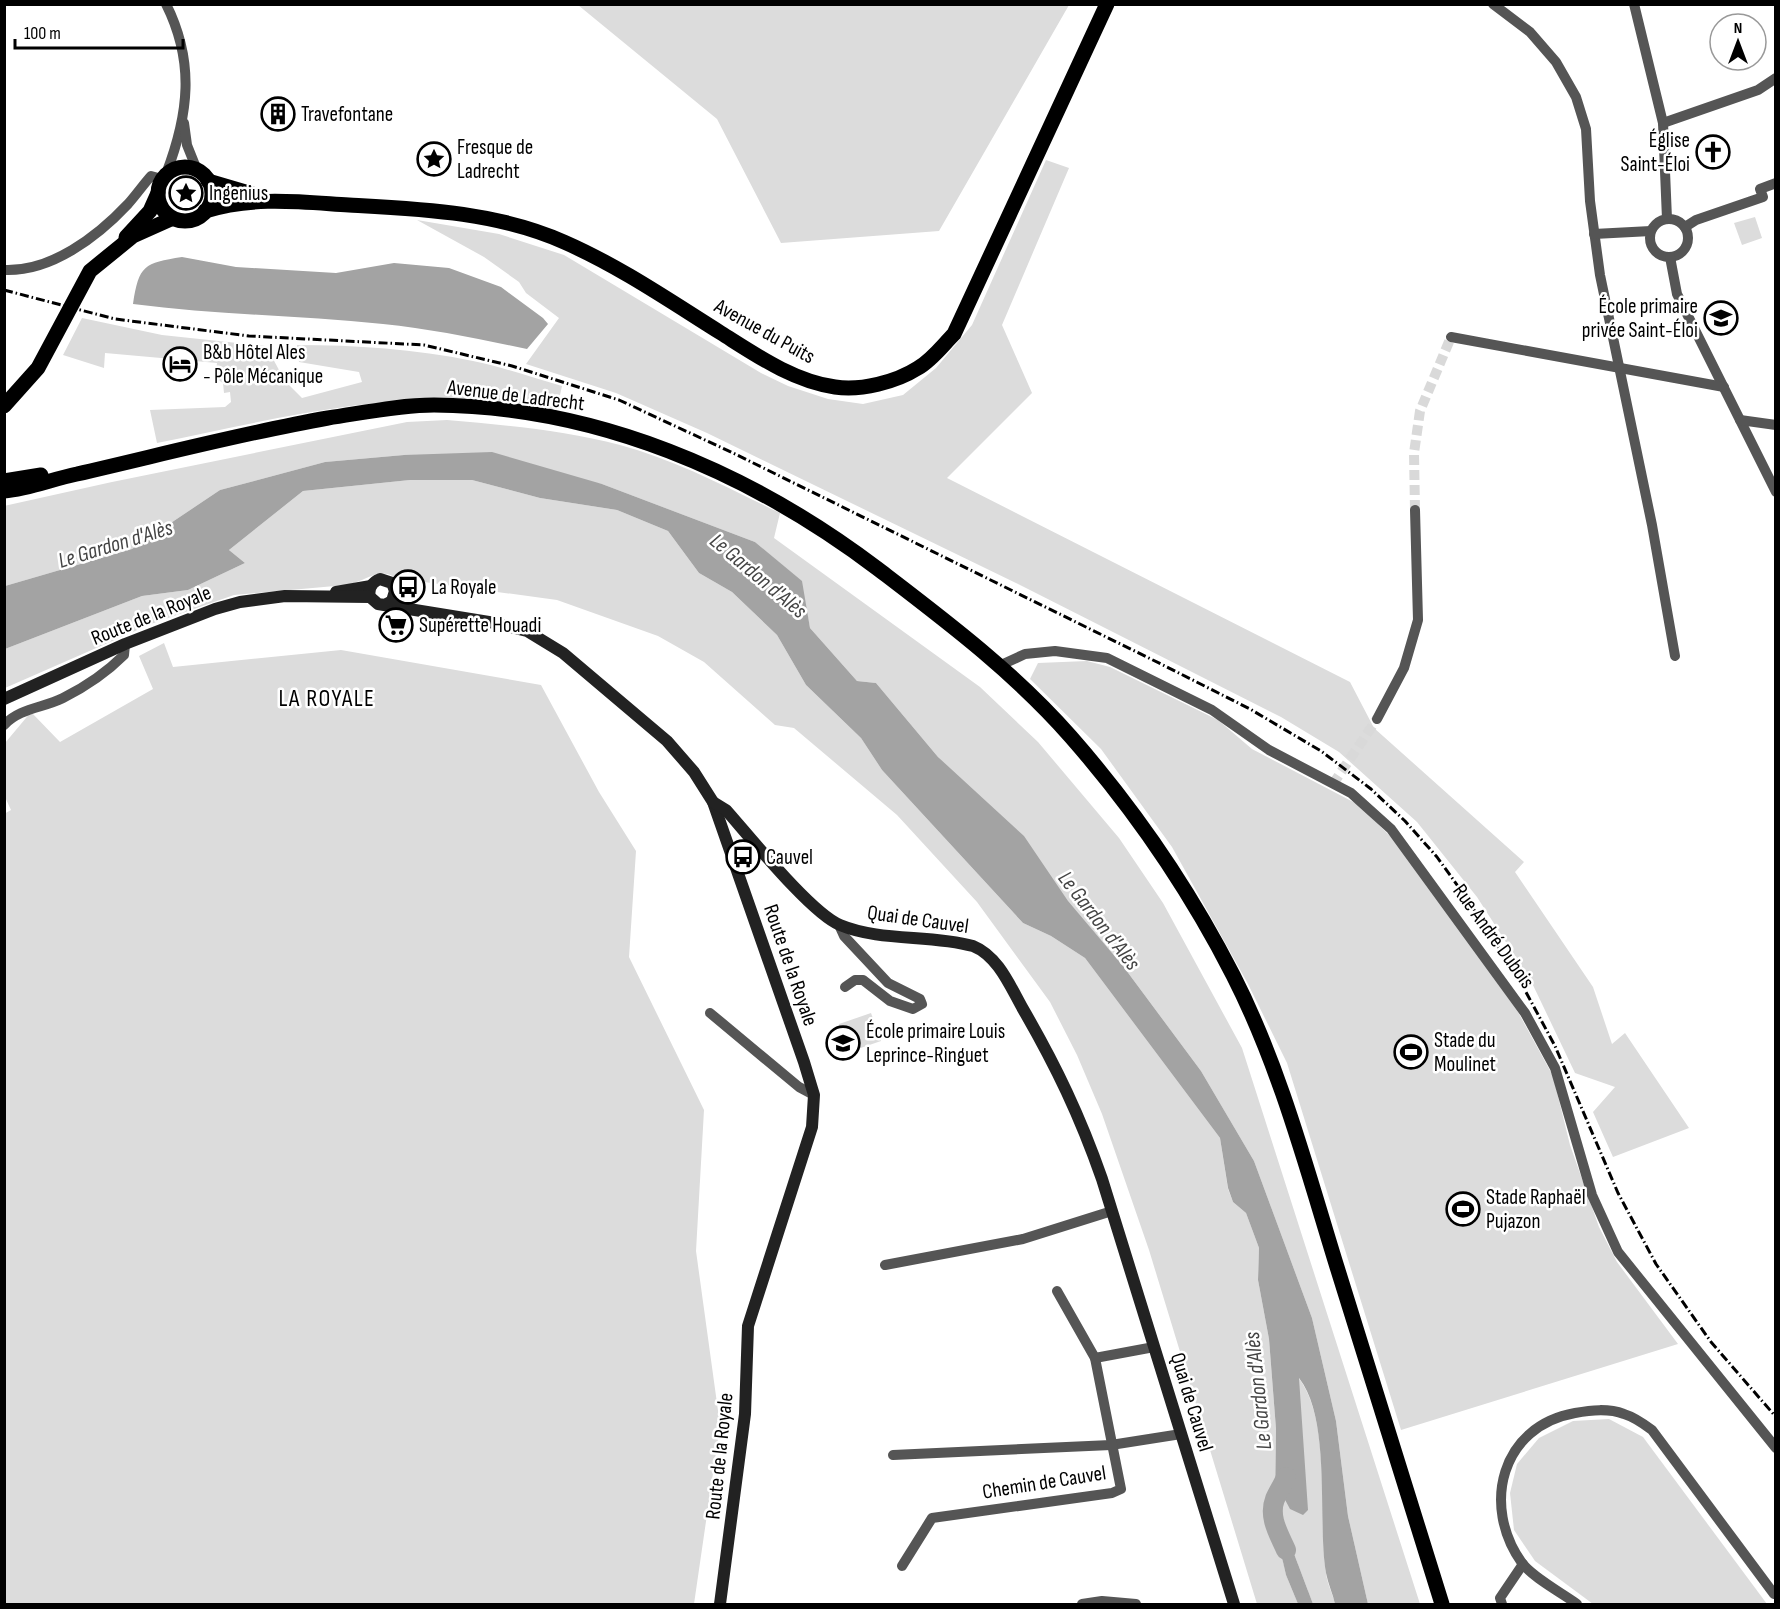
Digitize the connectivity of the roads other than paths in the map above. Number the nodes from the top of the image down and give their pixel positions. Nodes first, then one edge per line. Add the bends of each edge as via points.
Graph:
1 (166, 4) edge
2 (1107, 4) edge
3 (1493, 4) edge
4 (1634, 4) edge
5 (1776, 78) edge
6 (183, 114) junction
7 (1663, 123) junction
8 (197, 170) junction
9 (208, 181) junction
10 (162, 182) junction
11 (1776, 183) edge
12 (271, 199) junction
13 (205, 211) junction
14 (171, 219) junction
15 (1667, 219) junction
16 (1685, 227) junction
17 (1651, 231) junction
18 (1594, 234) junction
19 (118, 246) junction
20 (1670, 257) junction
21 (4, 270) edge
22 (1451, 337) dead end
23 (1724, 387) junction
24 (4, 406) edge
25 (1740, 420) junction
26 (1776, 425) edge
27 (71, 475) junction
28 (4, 481) edge
29 (4, 491) edge
30 (1776, 492) edge
31 (1415, 510) tunnel mouth
32 (371, 592) junction
33 (395, 595) junction
34 (385, 605) junction
35 (420, 612) junction
36 (125, 644) junction
37 (1675, 656) dead end
38 (1001, 665) junction
39 (4, 699) edge
40 (1377, 719) tunnel mouth
41 (4, 725) edge
42 (713, 802) junction
43 (838, 925) junction
44 (845, 987) dead end
45 (710, 1013) dead end
46 (814, 1095) junction
47 (1112, 1211) junction
48 (885, 1265) dead end
49 (1057, 1291) dead end
50 (1154, 1347) junction
51 (1095, 1358) junction
52 (1181, 1434) junction
53 (1111, 1445) junction
54 (1776, 1448) edge
55 (893, 1455) dead end
56 (1523, 1564) junction
57 (902, 1566) dead end
58 (1776, 1581) edge
59 (1775, 1596) edge
60 (720, 1605) edge
61 (1082, 1605) edge
62 (1136, 1605) edge
63 (1234, 1605) edge
64 (1442, 1605) edge
65 (1502, 1605) edge
66 (1576, 1605) edge

1 - 6 street via 186,57
2 - 12 main road, Avenue du Puits via 954,334 918,368 866,387 836,387 803,380 626,274 551,237 495,220 454,213
3 - 18 street via 1546,48 1576,97 1586,129
4 - 7 street
5 - 7 street via 1758,90
6 - 8 street via 187,145
6 - 10 street
7 - 15 street
8 - 9 main road
8 - 10 main road via 185,167
9 - 12 main road, Avenue du Puits
9 - 13 main road via 212,198
10 - 14 main road via 160,205
10 - 19 main road via 150,212
10 - 21 street via 152,176 128,204 77,246 31,268
11 - 16 street via 1760,189 1763,197
12 - 13 main road, Avenue du Puits
13 - 14 main road via 191,220
14 - 19 main road
15 - 16 street
15 - 17 street
16 - 20 street via 1687,244
17 - 18 street
17 - 20 street via 1656,252
18 - 37 street
19 - 24 main road via 90,271 38,368
20 - 23 street via 1677,294
22 - 23 street
23 - 25 street
25 - 26 street
25 - 30 street
27 - 28 main road, Avenue de Ladrecht
27 - 29 main road, Avenue de Ladrecht
27 - 38 main road, Avenue de Ladrecht via 292,425 373,411 441,406 482,408 574,421 686,456 798,514 864,558
31 - 40 street via 1418,620 1404,668
32 - 33 main road via 377,580 385,579 394,587
32 - 34 main road via 378,604
32 - 36 main road, Route de la Royale via 240,602
33 - 34 main road
33 - 35 main road, Route de la Royale
34 - 35 main road, Route de la Royale
35 - 42 main road, Route de la Royale via 527,631 563,653 667,741
36 - 39 main road, Route de la Royale
36 - 41 street via 124,656 95,679 61,699 17,715
38 - 54 street, Rue André Dubois via 1025,654 1054,651 1107,658 1212,710 1269,750 1351,793 1391,830 1525,1013 1555,1068 1592,1195 1618,1252
38 - 64 main road, Avenue de Ladrecht via 1070,736 1132,813 1195,907 1234,976 1254,1019 1304,1158
42 - 43 main road, Quai de Cauvel via 726,810 800,891
42 - 46 main road, Route de la Royale
43 - 44 street via 878,974 920,999 922,1004 913,1009 890,1001 863,980
43 - 47 main road, Quai de Cauvel via 967,944 986,952 1068,1090
45 - 46 street via 799,1087
46 - 60 main road, Route de la Royale via 812,1127 748,1326 745,1414
47 - 48 street via 1023,1239
47 - 50 main road, Quai de Cauvel
49 - 51 street, Chemin de Cauvel
50 - 51 street
50 - 52 main road, Quai de Cauvel
51 - 53 street, Chemin de Cauvel
52 - 53 street
52 - 63 main road, Quai de Cauvel
53 - 55 street
53 - 57 street, Chemin de Cauvel via 1121,1489 932,1518
56 - 59 street via 1505,1528 1500,1497 1505,1468 1515,1448 1544,1424 1563,1415 1597,1409 1625,1414 1652,1430
56 - 65 street via 1500,1598
56 - 66 street
58 - 59 street
61 - 62 street via 1102,1601

